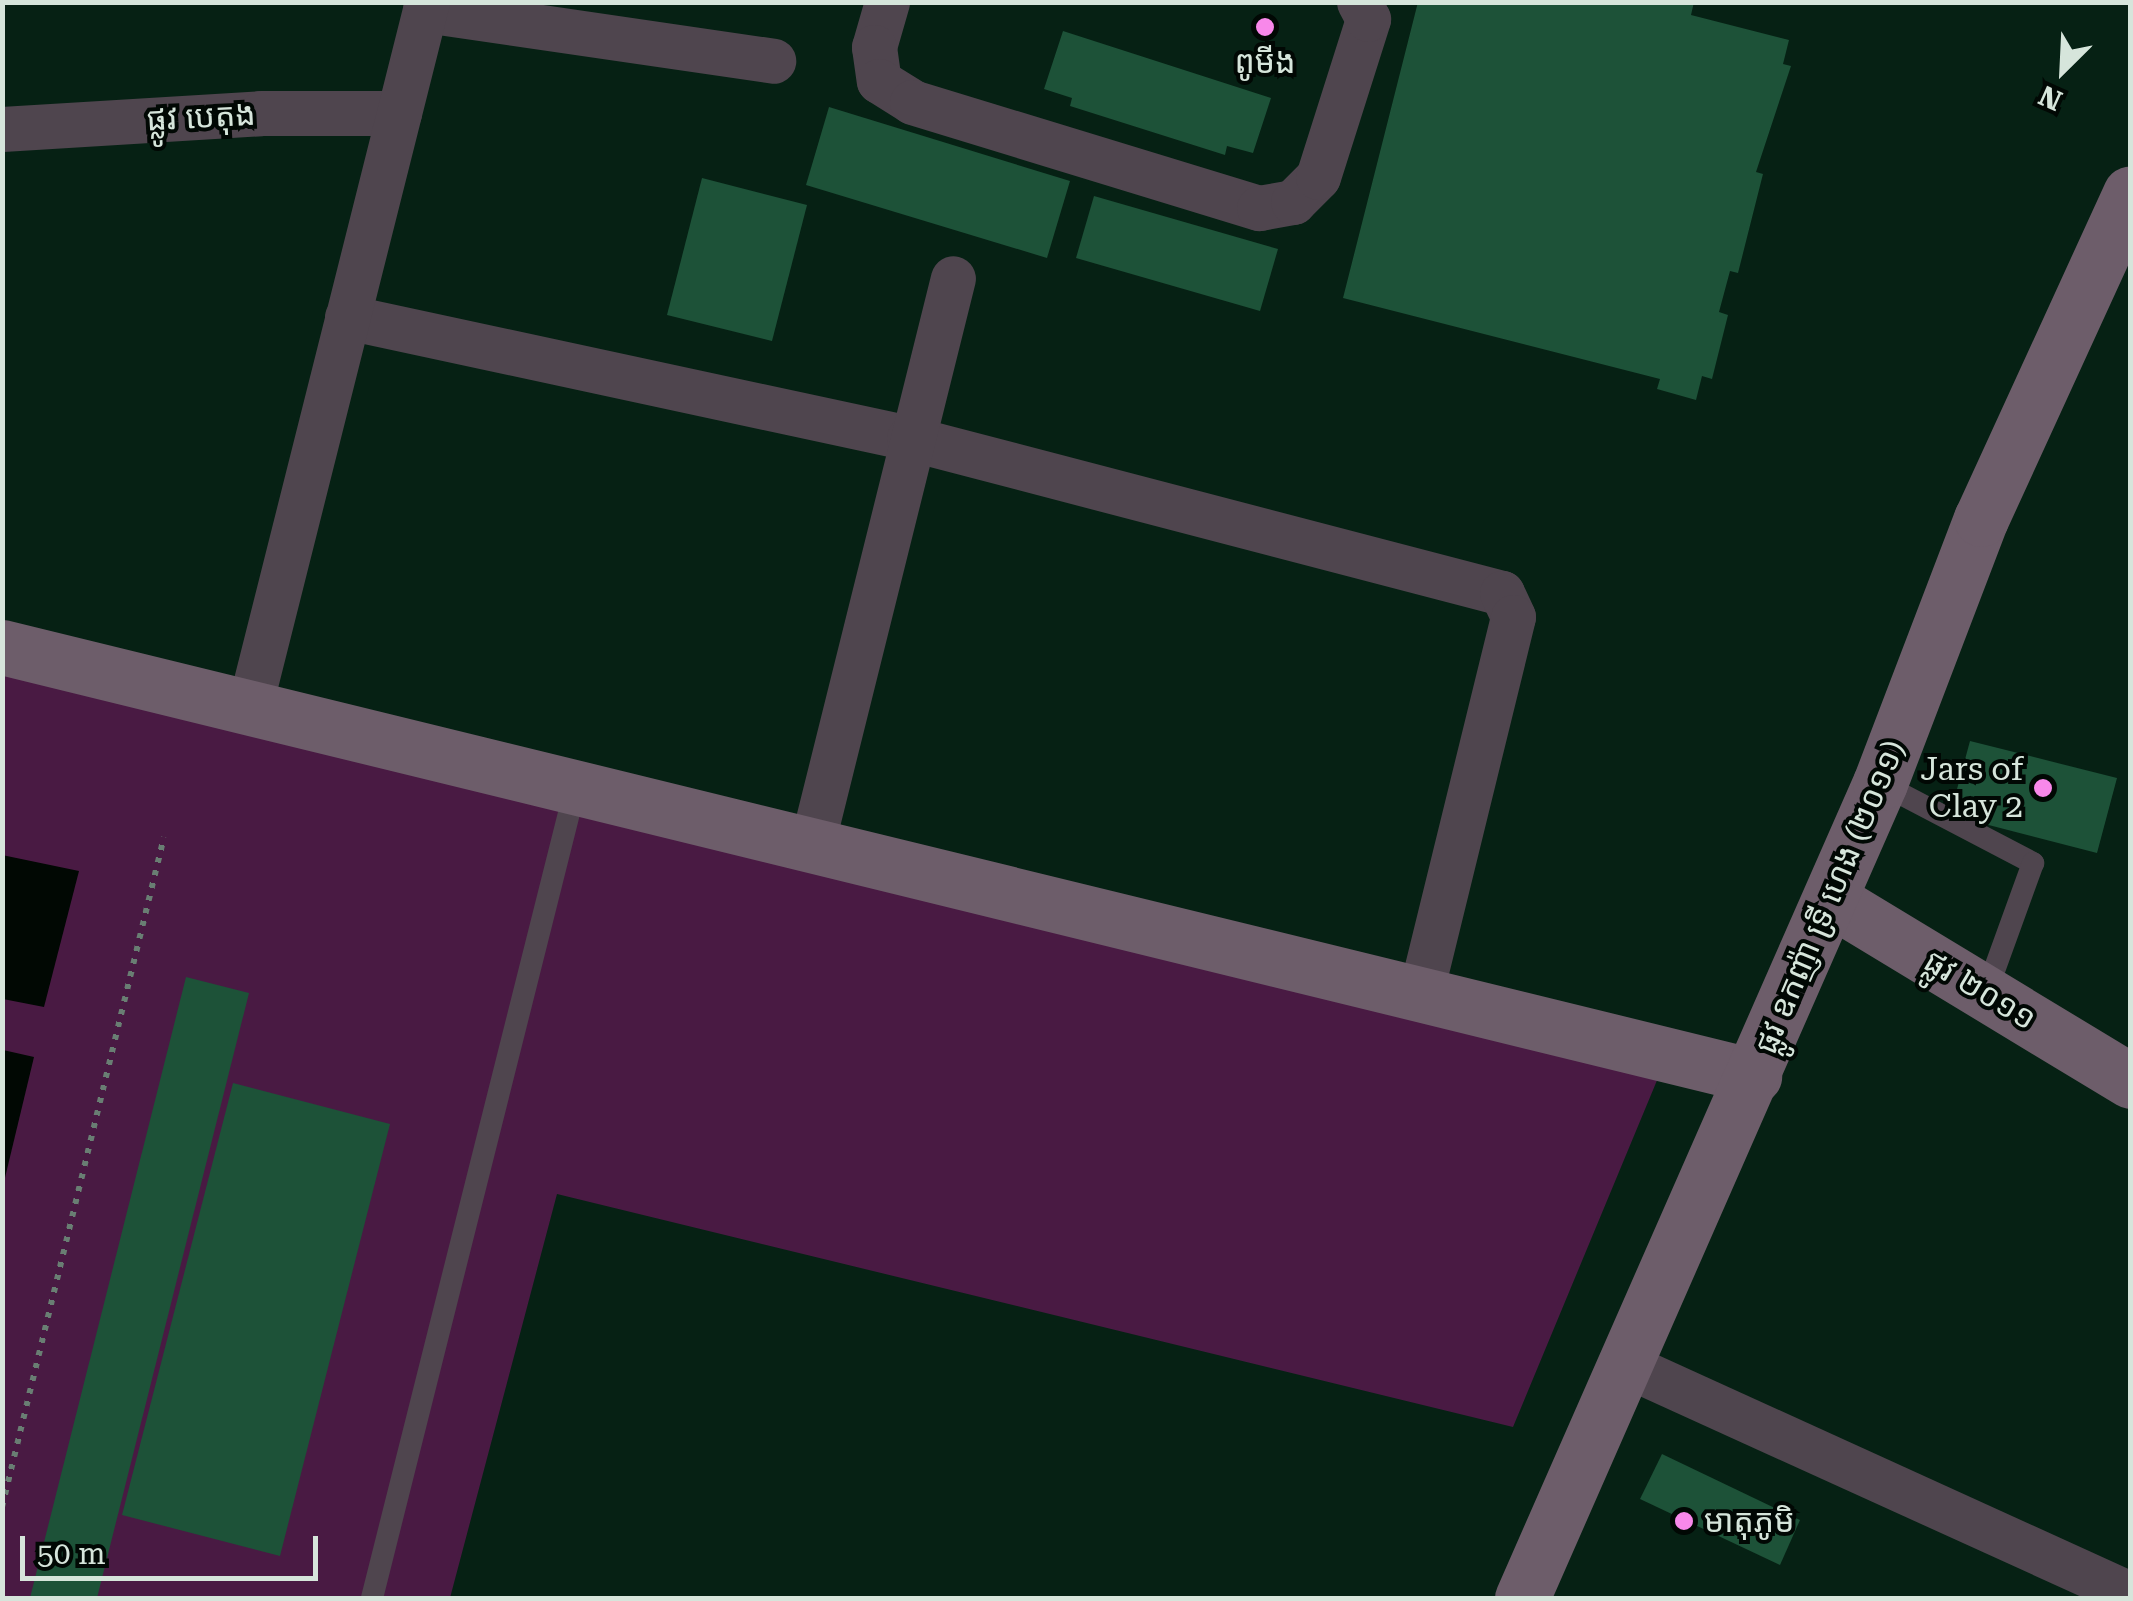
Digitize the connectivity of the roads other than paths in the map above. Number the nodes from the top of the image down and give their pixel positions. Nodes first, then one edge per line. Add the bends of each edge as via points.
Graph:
1 (887, 2) edge
2 (1359, 2) edge
3 (426, 6) edge
4 (773, 61) dead end
5 (399, 112) junction
6 (2, 129) edge
7 (2130, 193) edge
8 (953, 278) dead end
9 (347, 317) junction
10 (909, 438) junction
11 (2, 646) edge
12 (248, 710) junction
13 (1880, 783) junction
14 (576, 789) junction
15 (812, 844) junction
16 (1830, 899) junction
17 (1986, 993) junction
18 (1420, 994) junction
19 (1754, 1076) junction
20 (2130, 1081) edge
21 (1624, 1364) junction
22 (2130, 1594) edge
23 (372, 1598) edge
24 (1522, 1598) edge

1 - 2 street via 874,47 879,81 912,102 1259,208 1294,202 1318,177 1368,19
3 - 4 street
3 - 5 street
5 - 6 street, ផ្លូវ បេតុង
5 - 9 street
7 - 13 main road, ផ្លូវ ឧកញ៉ា ទ្រី ហេង (២០១១) via 1981,519
8 - 10 street
9 - 10 street
9 - 12 street
10 - 15 street
10 - 18 street via 1502,593 1513,617
11 - 12 main road
12 - 14 main road
13 - 16 main road, ផ្លូវ ឧកញ៉ា ទ្រី ហេង (២០១១)
13 - 17 lane via 2034,863
14 - 15 main road
14 - 23 lane
15 - 18 main road
16 - 17 main road, ផ្លូវ ២០១១
16 - 19 main road, ផ្លូវ ឧកញ៉ា ទ្រី ហេង (២០១១)
17 - 20 main road, ផ្លូវ ២០១១
18 - 19 main road
19 - 21 main road, ផ្លូវ ឧកញ៉ា ទ្រី ហេង (២០១១)
21 - 22 street
21 - 24 main road, ផ្លូវ ឧកញ៉ា ទ្រី ហេង (២០១១)

